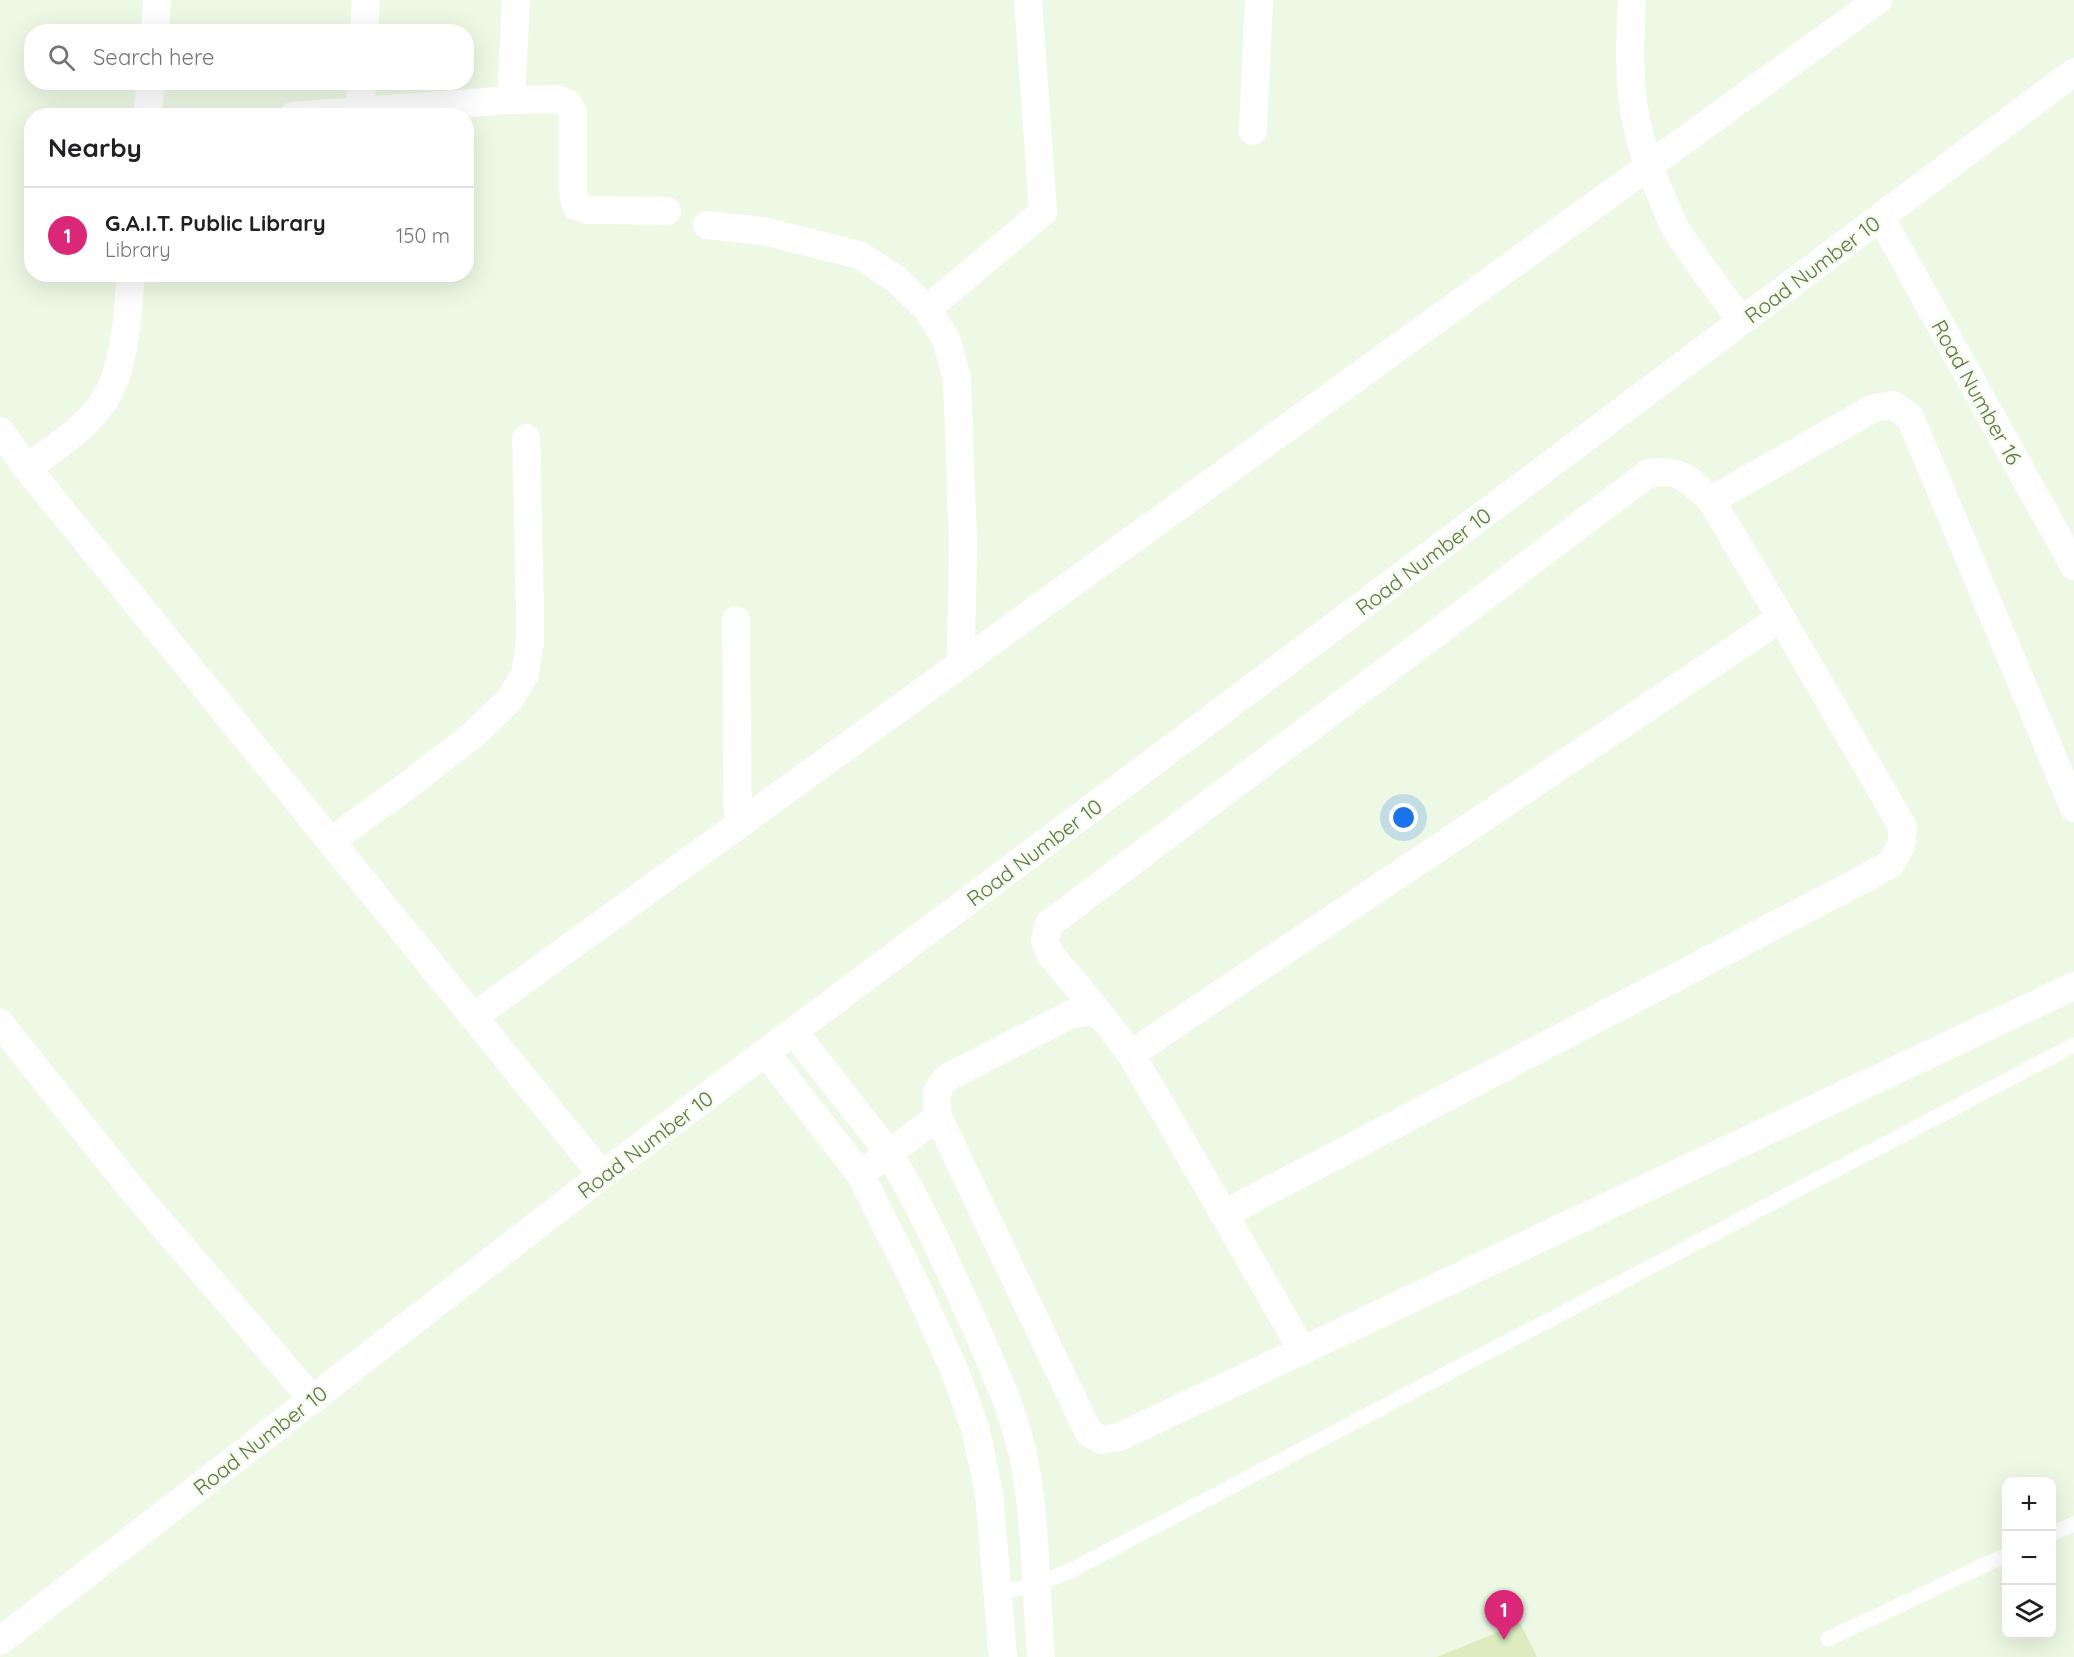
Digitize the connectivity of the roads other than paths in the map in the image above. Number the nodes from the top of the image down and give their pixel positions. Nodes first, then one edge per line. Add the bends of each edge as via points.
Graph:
1 (158, 0) edge
2 (366, 0) edge
3 (516, 0) edge
4 (1028, 0) edge
5 (1259, 0) edge
6 (1632, 0) edge
7 (1878, 0) edge
8 (156, 24) edge
9 (364, 24) edge
10 (2074, 72) edge
11 (149, 90) edge
12 (361, 90) edge
13 (511, 100) junction
14 (148, 108) edge
15 (360, 108) edge
16 (401, 108) edge
17 (1253, 131) dead end
18 (1648, 168) junction
19 (667, 211) dead end
20 (1881, 218) junction
21 (707, 225) dead end
22 (130, 282) edge
23 (927, 309) junction
24 (1742, 321) junction
25 (0, 431) edge
26 (526, 438) dead end
27 (27, 468) junction
28 (1711, 500) junction
29 (2074, 566) edge
30 (1781, 618) junction
31 (736, 620) dead end
32 (960, 664) junction
33 (2074, 808) edge
34 (738, 825) junction
35 (331, 841) junction
36 (2074, 986) edge
37 (1100, 1014) junction
38 (473, 1017) junction
39 (0, 1023) edge
40 (794, 1032) junction
41 (2074, 1045) edge
42 (766, 1053) junction
43 (1131, 1054) junction
44 (938, 1117) junction
45 (889, 1153) junction
46 (860, 1174) junction
47 (602, 1175) junction
48 (1224, 1214) junction
49 (1302, 1350) junction
50 (313, 1400) junction
51 (2074, 1524) edge
52 (2056, 1532) edge
53 (2002, 1558) edge
54 (1036, 1586) junction
55 (998, 1593) junction
56 (1828, 1639) dead end
57 (0, 1641) edge
58 (1003, 1657) edge
59 (1041, 1657) edge

1 - 8 street
2 - 9 street
3 - 13 street
4 - 23 street via 1043,212
5 - 17 street
6 - 18 street via 1628,53 1631,99
7 - 18 street
10 - 20 street, Road Number 10
11 - 14 street
12 - 15 street
13 - 16 street
13 - 19 street via 556,99 568,103 573,112 576,206 589,210
18 - 24 street via 1676,229
18 - 32 street
20 - 24 street, Road Number 10
20 - 29 street, Road Number 16
21 - 23 street via 763,231 859,255 896,279
22 - 27 street via 120,362 104,400 71,435
23 - 32 street via 946,339 957,378 963,542
24 - 40 street, Road Number 10
25 - 27 street
26 - 35 street via 530,642 525,674 509,700 474,734
27 - 35 street
28 - 30 street
28 - 33 street via 1874,408 1893,405 1910,417
28 - 37 street via 1683,475 1664,471 1649,474 1049,924 1045,941 1050,954
30 - 43 street
30 - 48 street via 1903,827 1901,846 1890,865
31 - 34 street
32 - 34 street
34 - 38 street
35 - 38 street
36 - 49 street
37 - 43 street
37 - 44 street via 1071,1014 950,1076 940,1084 936,1099
38 - 47 street
39 - 50 street via 130,1187
40 - 42 street, Road Number 10
40 - 45 street
41 - 54 lane
42 - 46 street
42 - 47 street, Road Number 10
43 - 48 street
44 - 45 street
44 - 49 street via 1089,1433 1102,1440 1119,1437
45 - 46 street
45 - 54 street via 940,1250 1014,1420 1026,1470
46 - 55 street via 921,1294 976,1431 989,1493
47 - 50 street, Road Number 10
48 - 49 street
50 - 57 street, Road Number 10
51 - 52 lane
53 - 56 lane
54 - 55 lane
54 - 59 street
55 - 58 street

